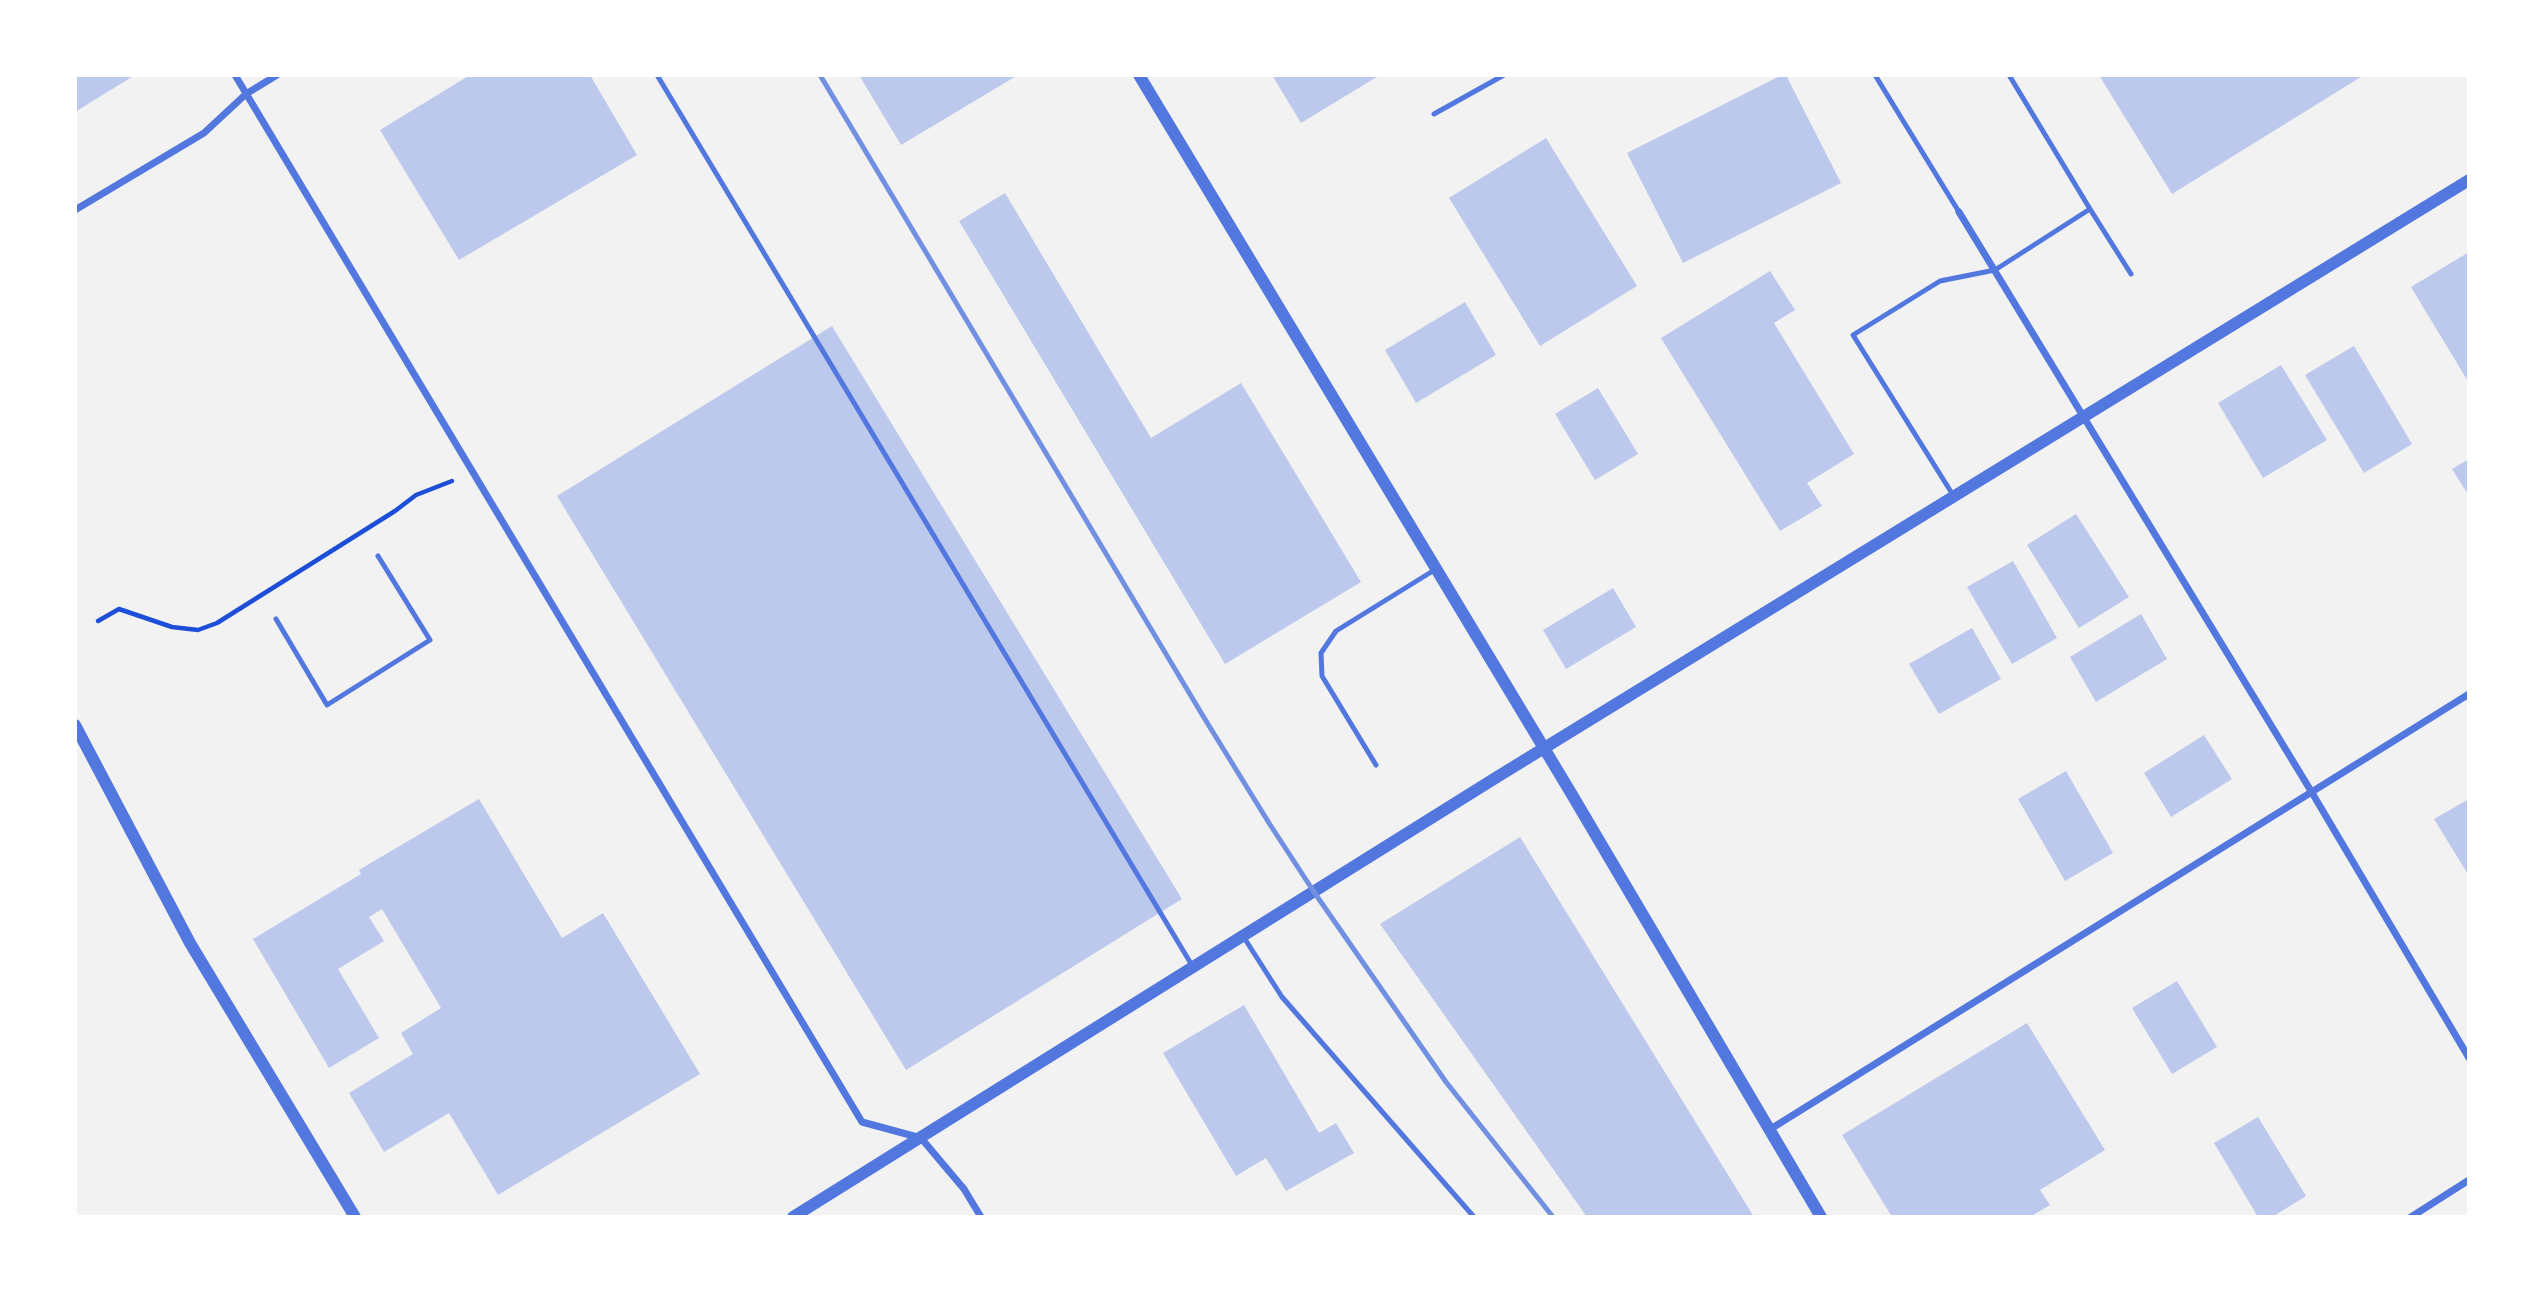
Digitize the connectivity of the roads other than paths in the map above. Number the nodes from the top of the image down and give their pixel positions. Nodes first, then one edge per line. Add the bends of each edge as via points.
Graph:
1 (234, 75) edge
2 (277, 75) edge
3 (657, 75) edge
4 (1139, 75) edge
5 (1504, 75) edge
6 (1875, 75) edge
7 (2009, 75) edge
8 (246, 94) junction
9 (1434, 114) dead end
10 (2469, 180) edge
11 (75, 209) edge
12 (2090, 209) junction
13 (1959, 212) joint
14 (1996, 270) junction
15 (2131, 274) dead end
16 (2085, 416) junction
17 (1954, 496) junction
18 (378, 556) dead end
19 (1436, 569) junction
20 (276, 619) dead end
21 (2469, 694) edge
22 (75, 725) edge
23 (1544, 748) junction
24 (1376, 765) dead end
25 (2311, 791) junction
26 (1243, 936) junction
27 (1194, 967) junction
28 (2469, 1058) edge
29 (1769, 1130) junction
30 (921, 1138) junction
31 (2469, 1180) edge
32 (795, 1216) edge
33 (355, 1217) edge
34 (981, 1217) edge
35 (1474, 1217) edge
36 (1821, 1217) edge
37 (2411, 1217) edge

1 - 8 street
2 - 8 street
3 - 27 lane
4 - 19 street
5 - 9 lane
6 - 13 lane
7 - 12 lane
8 - 11 street via 204,133
8 - 30 street via 862,1122
10 - 16 street
12 - 14 lane
12 - 15 lane
13 - 14 street
14 - 16 street
14 - 17 lane via 1940,281 1853,335
16 - 17 street
16 - 25 street
17 - 23 street
18 - 20 lane via 430,640 327,705
19 - 23 street
19 - 24 lane via 1336,631 1321,653 1322,677
21 - 25 street
22 - 33 street via 190,943
23 - 26 street
23 - 29 street
25 - 28 street
25 - 29 street
26 - 27 street
26 - 35 lane via 1282,997
27 - 30 street
29 - 36 street
30 - 32 street
30 - 34 street
31 - 37 street

